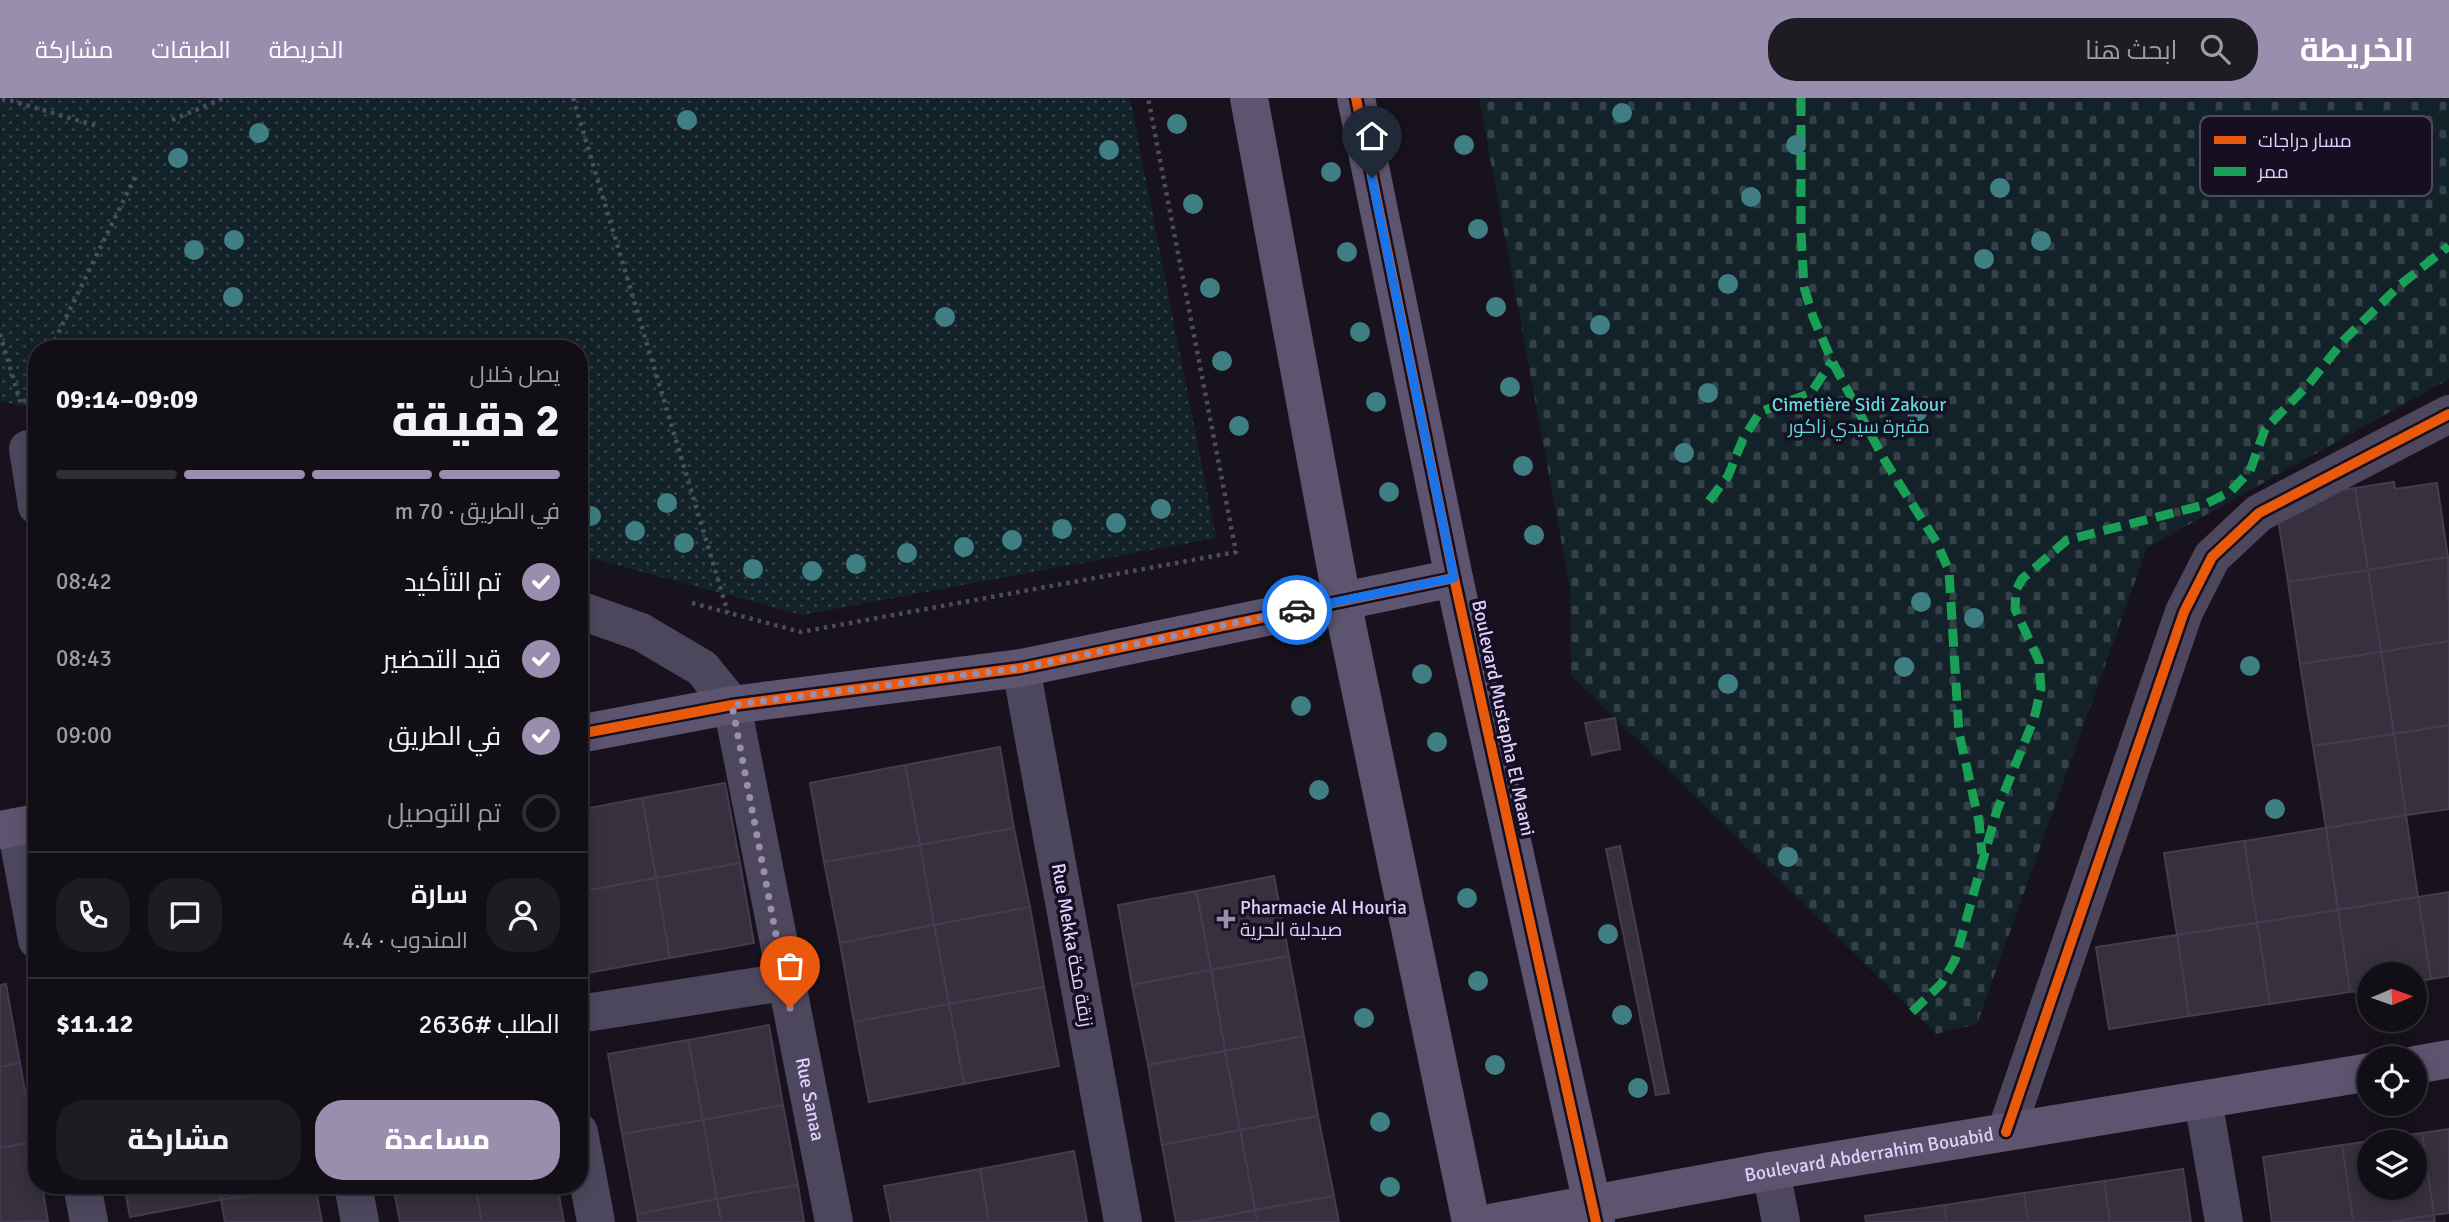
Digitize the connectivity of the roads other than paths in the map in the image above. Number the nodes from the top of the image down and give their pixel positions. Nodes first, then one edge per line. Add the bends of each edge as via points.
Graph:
1 (1249, 98) edge
2 (1356, 98) edge
3 (2449, 414) edge
4 (22, 448) edge
5 (28, 471) edge
6 (1454, 578) junction
7 (1342, 601) junction
8 (588, 613) edge
9 (1021, 668) junction
10 (732, 705) junction
11 (588, 732) edge
12 (18, 827) edge
13 (28, 886) edge
14 (784, 982) junction
15 (588, 1013) edge
16 (2449, 1059) edge
17 (2427, 1063) edge
18 (2357, 1074) edge
19 (2203, 1100) junction
20 (2006, 1132) junction
21 (1771, 1171) junction
22 (588, 1180) edge
23 (84, 1194) edge
24 (355, 1194) edge
25 (1595, 1213) edge
26 (89, 1222) edge
27 (360, 1222) edge
28 (596, 1222) edge
29 (834, 1222) edge
30 (1123, 1222) edge
31 (1471, 1222) edge
32 (1495, 1222) edge
33 (1781, 1222) edge
34 (2224, 1222) edge

1 - 7 street
2 - 6 street, Boulevard Mustapha El Maani
3 - 20 street via 2259,513 2212,557 2184,612
4 - 5 street
6 - 7 street
6 - 25 street, Boulevard Mustapha El Maani
7 - 9 street
7 - 31 street
8 - 10 street, Rue Sanaa via 641,632 702,668
9 - 10 street
9 - 30 street, Rue Mekka زنقة مكة
10 - 11 street
10 - 14 street, Rue Sanaa
12 - 13 street
14 - 15 street
14 - 29 street, Rue Sanaa
16 - 17 street
18 - 19 street, Boulevard Abderrahim Bouabid
19 - 20 street, Boulevard Abderrahim Bouabid
19 - 34 street
20 - 21 street, Boulevard Abderrahim Bouabid
21 - 25 street, Boulevard Abderrahim Bouabid
21 - 33 street
22 - 28 street
23 - 26 street
24 - 27 street
25 - 32 street, Boulevard Abderrahim Bouabid

